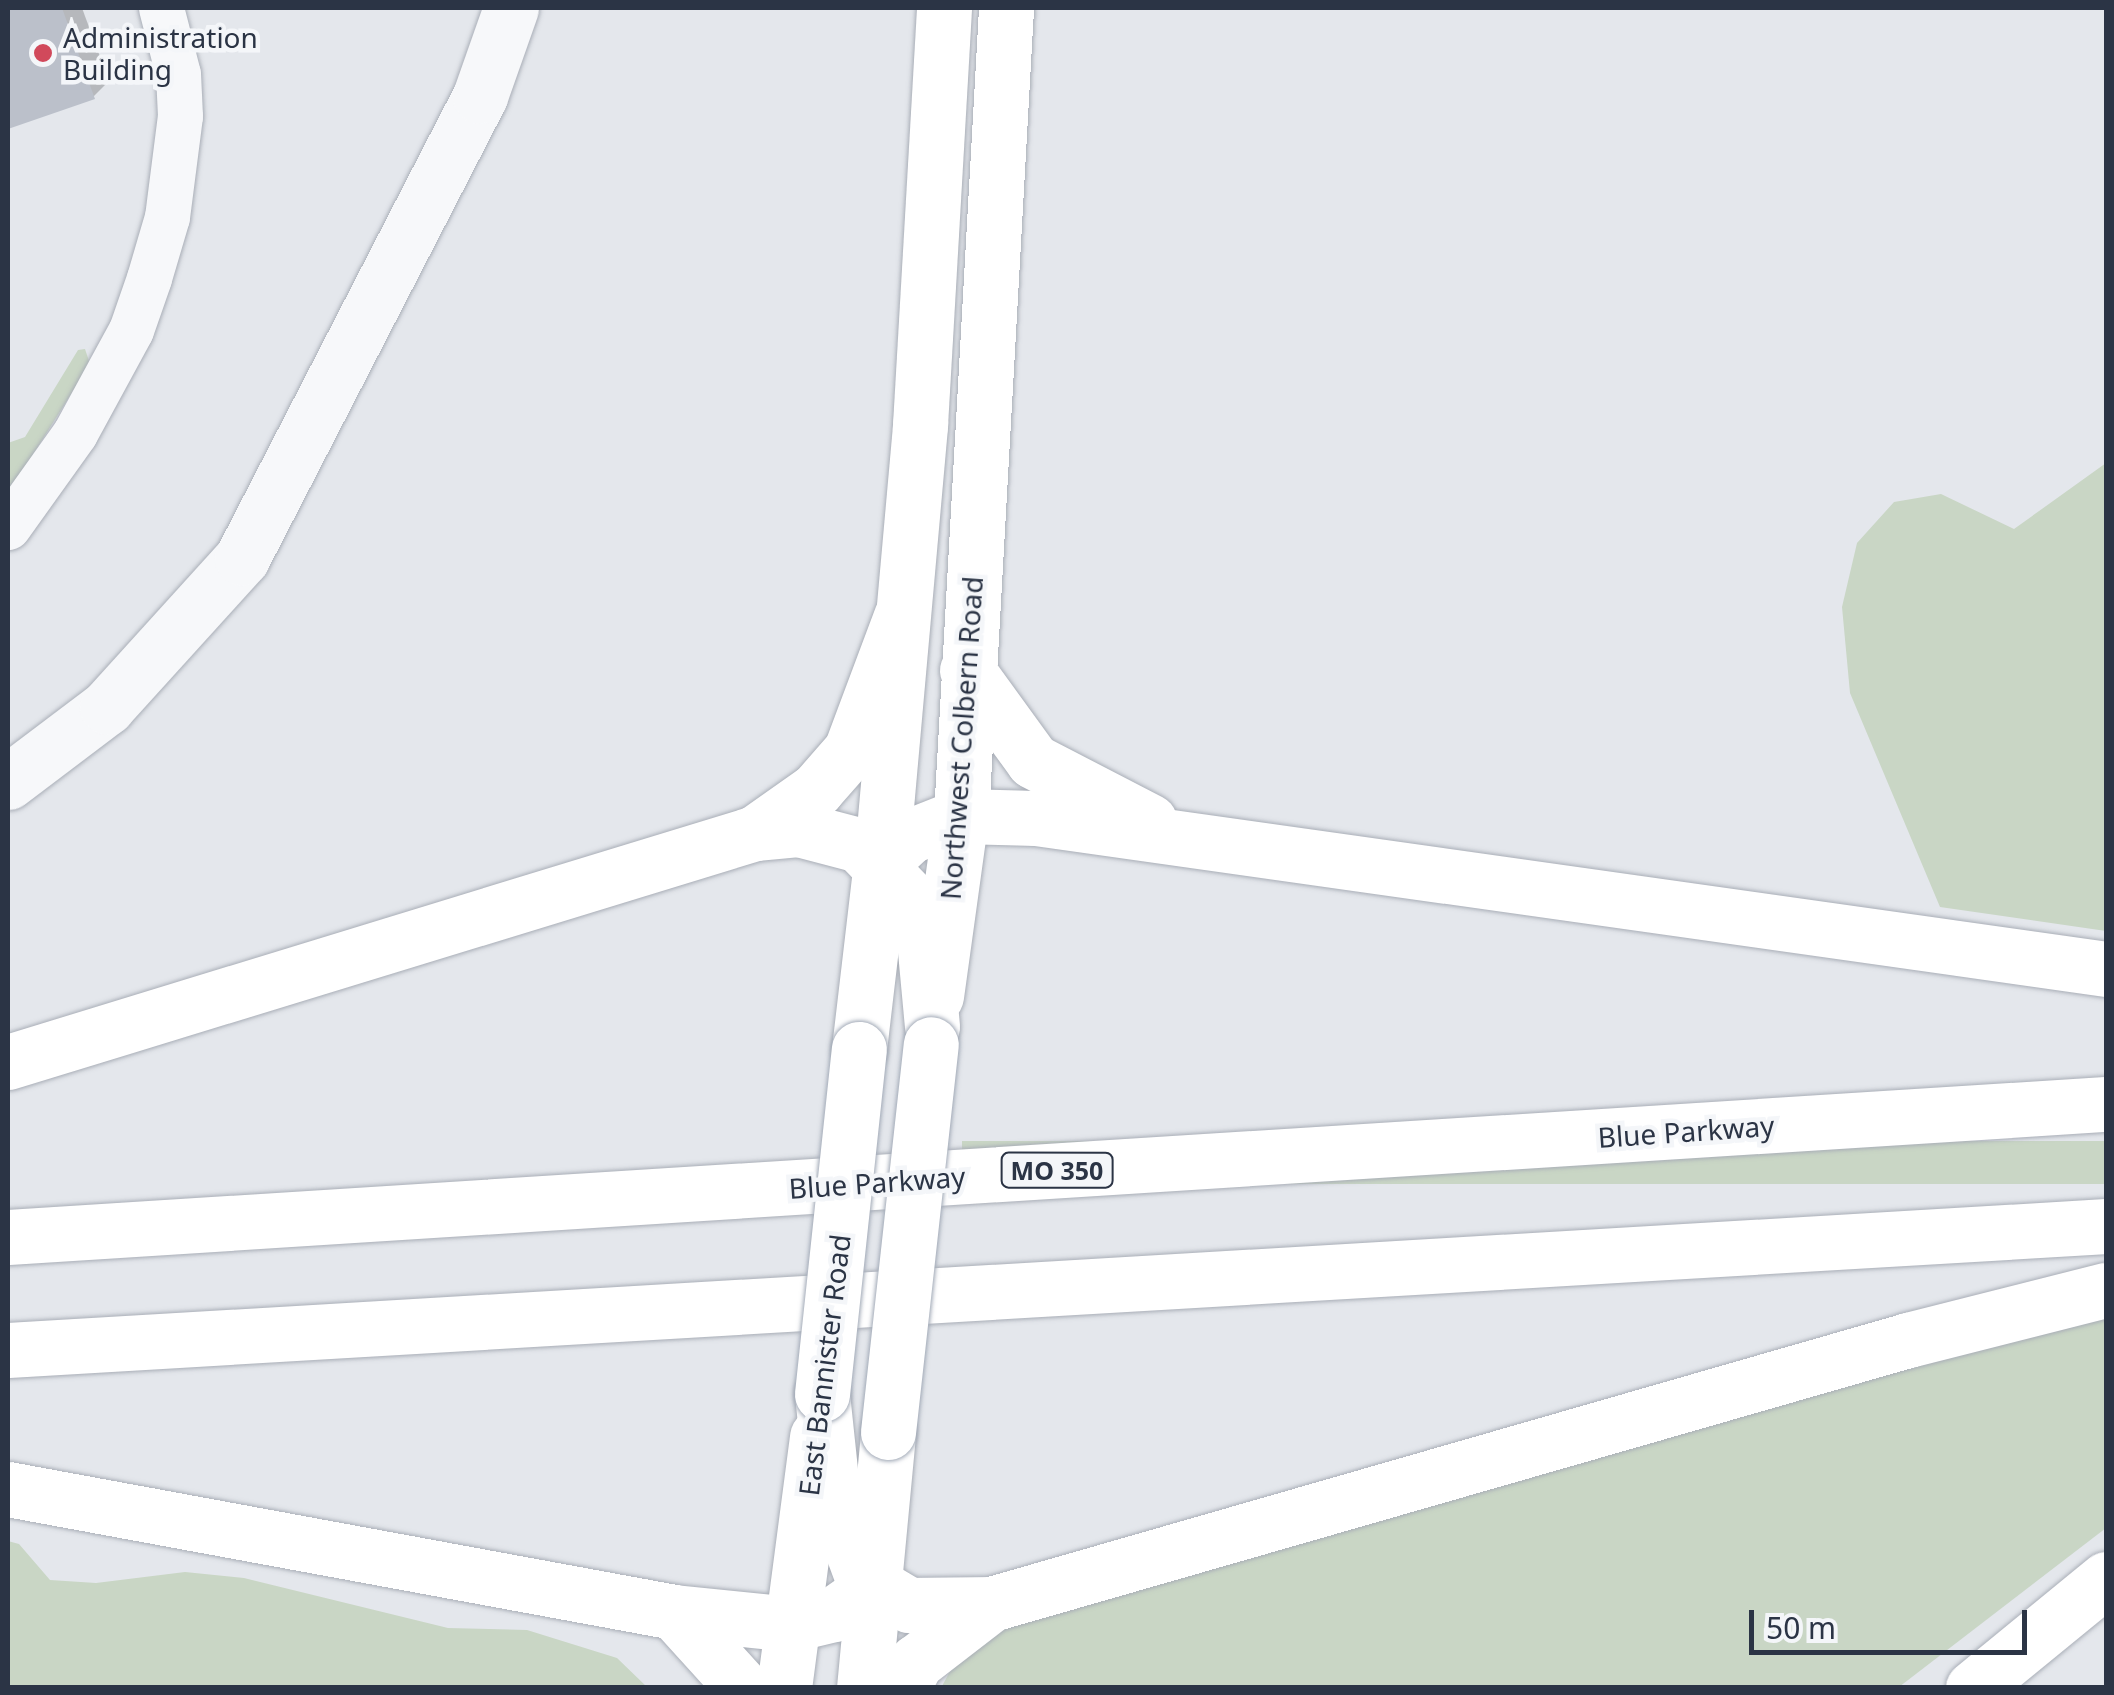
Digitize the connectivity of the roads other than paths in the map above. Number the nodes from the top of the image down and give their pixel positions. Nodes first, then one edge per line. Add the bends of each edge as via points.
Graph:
1 (162, 8) edge
2 (511, 8) edge
3 (944, 8) edge
4 (1006, 8) edge
5 (8, 527) edge
6 (901, 616) junction
7 (967, 670) junction
8 (8, 782) edge
9 (961, 816) junction
10 (755, 833) junction
11 (1178, 836) junction
12 (881, 864) junction
13 (2106, 969) edge
14 (932, 1035) junction
15 (8, 1062) edge
16 (2106, 1104) edge
17 (2106, 1226) edge
18 (8, 1236) edge
19 (2106, 1290) edge
20 (8, 1350) edge
21 (822, 1394) junction
22 (8, 1488) edge
23 (2106, 1579) edge
24 (875, 1585) junction
25 (991, 1604) junction
26 (674, 1612) junction
27 (792, 1624) junction
28 (743, 1688) edge
29 (784, 1688) edge
30 (864, 1688) edge
31 (902, 1688) edge
32 (1973, 1688) edge

1 - 5 street via 180,116 167,218 131,330 74,433
2 - 8 street via 456,145 242,558 107,707
3 - 6 main road via 920,425
4 - 7 main road, Northwest Colbern Road via 986,436
6 - 10 main road via 851,750 816,790
6 - 12 main road
7 - 9 main road, Northwest Colbern Road
7 - 11 main road via 1033,761
9 - 11 main road
9 - 12 main road via 910,836
9 - 14 main road, Northwest Colbern Road
10 - 12 main road via 837,834
10 - 15 main road
11 - 13 main road
12 - 14 main road via 912,900
12 - 21 main road, East Bannister Road, bridge
14 - 24 main road, Northwest Colbern Road, bridge
16 - 18 main road, Blue Parkway / MO 350
17 - 20 main road
19 - 25 main road via 1908,1340
21 - 24 main road via 833,1498 862,1577
21 - 27 main road, East Bannister Road
22 - 26 main road
23 - 32 main road
24 - 25 main road via 909,1605
24 - 27 main road via 834,1614
24 - 30 main road
25 - 31 main road via 916,1662
26 - 27 main road
26 - 28 main road
27 - 29 main road, East Bannister Road

